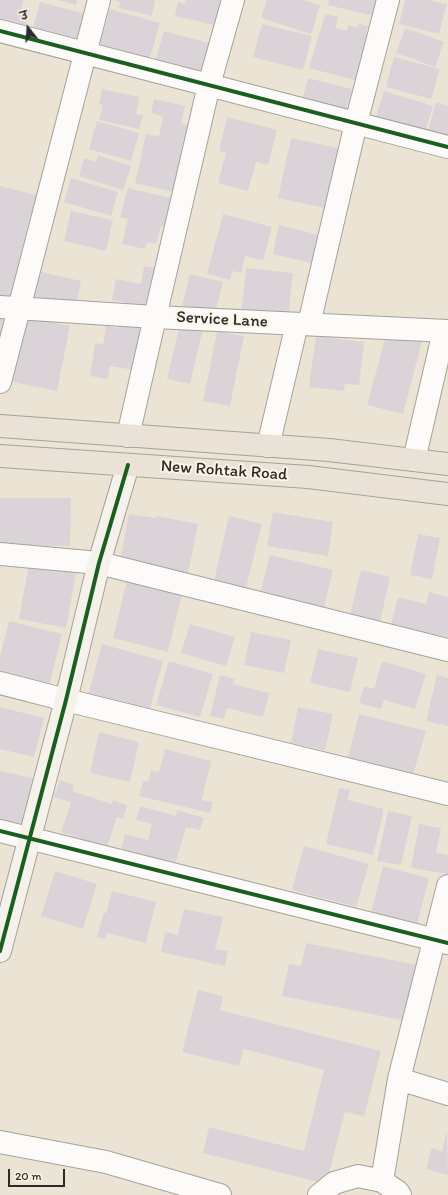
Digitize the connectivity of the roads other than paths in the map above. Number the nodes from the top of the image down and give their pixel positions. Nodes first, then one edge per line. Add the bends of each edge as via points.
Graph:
1 (99, 0) edge
2 (233, 0) edge
3 (388, 0) edge
4 (0, 31) edge
5 (86, 54) junction
6 (209, 86) junction
7 (356, 123) junction
8 (448, 147) edge
9 (10, 308) edge
10 (155, 317) junction
11 (303, 324) junction
12 (446, 331) edge
13 (0, 382) edge
14 (0, 426) edge
15 (128, 436) junction
16 (268, 446) junction
17 (0, 456) edge
18 (414, 460) junction
19 (448, 464) edge
20 (128, 465) junction
21 (448, 494) edge
22 (0, 554) edge
23 (99, 563) junction
24 (448, 650) edge
25 (0, 683) edge
26 (66, 700) junction
27 (448, 794) edge
28 (0, 831) edge
29 (30, 838) junction
30 (448, 886) edge
31 (441, 942) edge
32 (0, 951) edge
33 (399, 1079) junction
34 (448, 1094) edge
35 (0, 1142) edge
36 (382, 1181) junction
37 (220, 1195) edge
38 (319, 1195) edge
39 (400, 1195) edge

1 - 5 street
2 - 6 street
3 - 7 street
4 - 5 street
5 - 6 street
5 - 9 street
6 - 7 street
6 - 10 street
7 - 8 street
7 - 11 street
9 - 10 street, Service Lane
9 - 13 street
10 - 11 street, Service Lane
10 - 15 street
11 - 12 street, Service Lane
11 - 16 street
12 - 18 street
14 - 15 main road, New Rohtak Road
15 - 16 main road, New Rohtak Road
16 - 18 main road, New Rohtak Road
17 - 20 main road, New Rohtak Road
18 - 19 main road, New Rohtak Road
20 - 21 main road, New Rohtak Road via 308,477
20 - 23 street
22 - 23 street
23 - 24 street
23 - 26 street
25 - 26 street
26 - 27 street
26 - 29 street
28 - 29 street
29 - 31 street
29 - 32 street
30 - 31 street
31 - 33 street
33 - 34 street
33 - 36 street
35 - 37 street via 106,1162
36 - 38 street via 358,1176 334,1183
36 - 39 street

